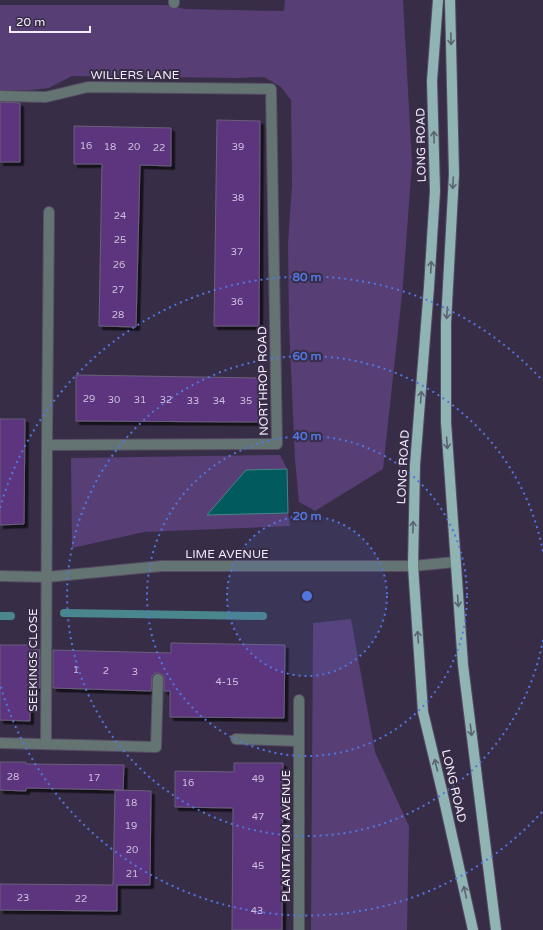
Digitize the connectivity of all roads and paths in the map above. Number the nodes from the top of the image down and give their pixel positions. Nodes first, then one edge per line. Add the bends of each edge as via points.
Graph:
1 (438, 0) edge
2 (450, 0) edge
3 (271, 89) joint
4 (0, 96) edge
5 (49, 212) dead end
6 (47, 445) junction
7 (455, 562) junction
8 (413, 566) junction
9 (0, 576) edge
10 (47, 577) junction
11 (158, 679) dead end
12 (299, 700) dead end
13 (236, 739) dead end
14 (299, 742) junction
15 (0, 744) edge
16 (46, 744) junction
17 (299, 930) edge
18 (473, 930) edge
19 (496, 930) edge

8 -> 1 main road, LONG ROAD via 416,465 430,287 434,191 432,81
2 -> 7 main road, LONG ROAD via 454,174 446,323 446,422
3 - 4 street, WILLERS LANE via 88,87 46,97
3 - 6 street, NORTHROP ROAD via 277,444
5 - 6 street
6 - 10 street
7 - 8 street, LIME AVENUE
7 -> 19 main road, LONG ROAD via 463,665
8 - 10 street, LIME AVENUE via 162,566
18 -> 8 main road, LONG ROAD via 423,712
9 - 10 street, LIME AVENUE
10 - 16 street, SEEKINGS CLOSE
11 - 16 street via 156,747
12 - 14 street, PLANTATION AVENUE
13 - 14 street
14 - 17 street, PLANTATION AVENUE
15 - 16 street

